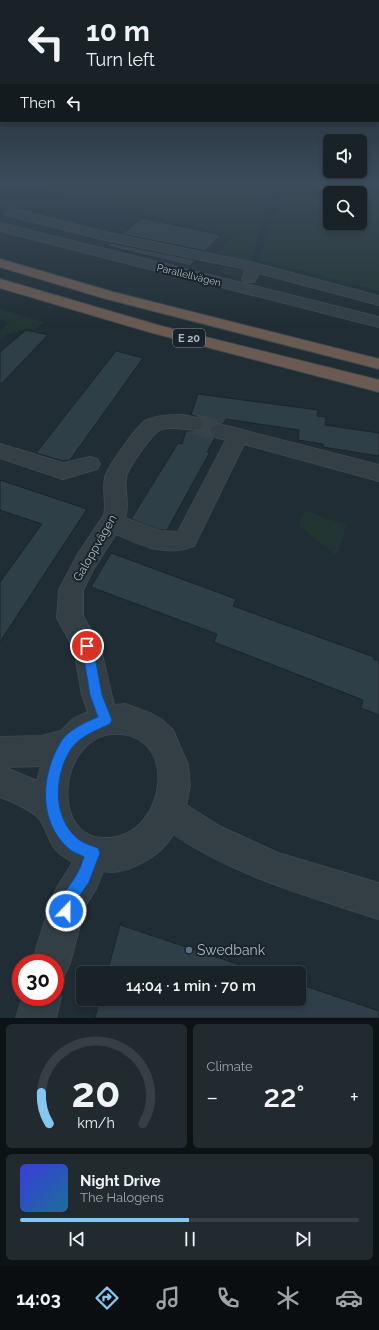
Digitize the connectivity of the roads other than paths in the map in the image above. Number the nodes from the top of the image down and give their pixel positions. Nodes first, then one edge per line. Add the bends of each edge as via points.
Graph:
1 (18, 232) edge
2 (88, 232) edge
3 (0, 263) edge
4 (254, 267) junction
5 (0, 283) edge
6 (242, 289) junction
7 (379, 301) edge
8 (379, 322) edge
9 (379, 364) edge
10 (379, 386) edge
11 (195, 424) tunnel mouth
12 (0, 451) edge
13 (90, 464) dead end
14 (379, 473) edge
15 (111, 522) junction
16 (106, 720) junction
17 (67, 744) junction
18 (0, 752) edge
19 (0, 781) edge
20 (53, 809) junction
21 (168, 812) junction
22 (93, 853) junction
23 (379, 901) edge
24 (54, 954) edge
25 (39, 1006) edge
26 (36, 1018) edge

1 - 6 street, Parallellvägen
2 - 4 street
3 - 9 highway, E 20 via 108,295
4 - 6 street
4 - 7 street
5 - 10 highway, E 20 via 155,329
6 - 8 street, Parallellvägen
11 - 15 street, Galoppvägen via 184,421 160,422 144,433 115,476 117,508
12 - 13 street via 63,471
14 - 15 street via 229,434 186,539 181,542 167,542
15 - 16 street, Galoppvägen via 70,590 69,602 70,618 87,646 96,695
16 - 17 street via 87,728
16 - 21 street via 125,719 143,724 159,736 169,753 175,774 173,797
17 - 18 street via 41,751
17 - 20 street via 53,773
19 - 20 street via 31,794
20 - 22 street via 60,829 74,844
21 - 22 street via 151,837 133,849 113,855
21 - 23 street via 209,839 276,869
22 - 24 street via 84,877 70,898
25 - 26 street

